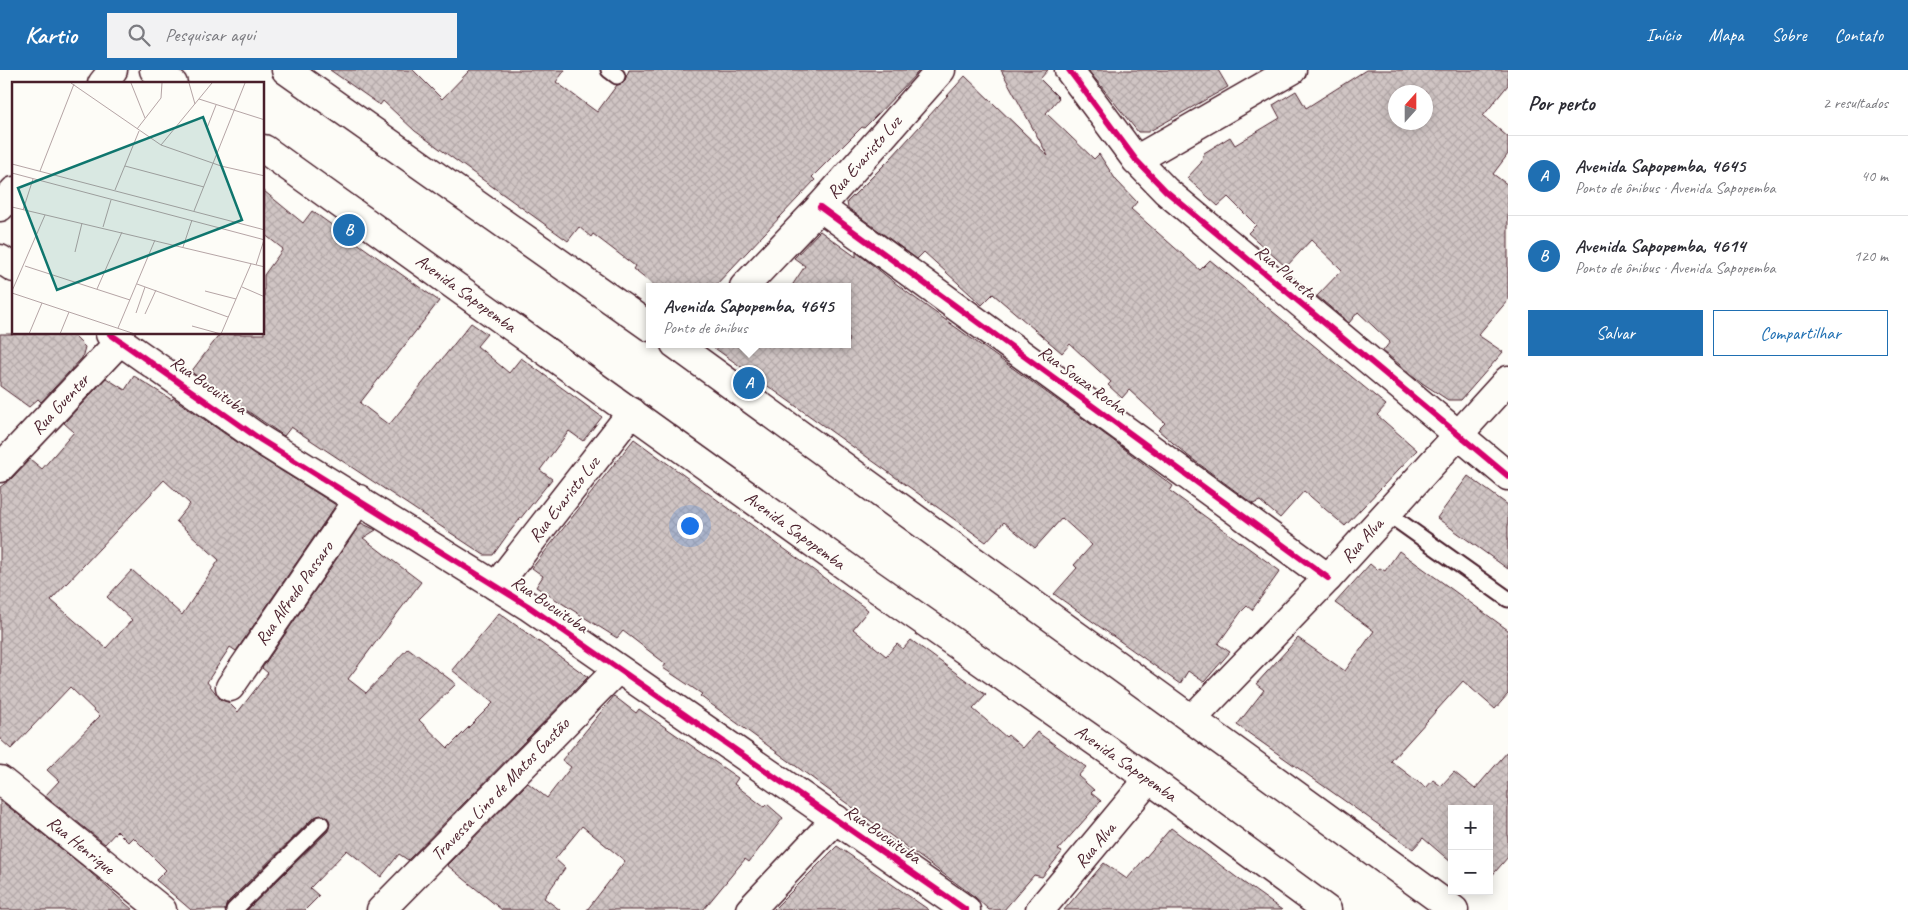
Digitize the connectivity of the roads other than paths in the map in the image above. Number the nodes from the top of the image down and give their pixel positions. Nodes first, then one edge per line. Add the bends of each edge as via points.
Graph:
1 (113, 70) edge
2 (154, 70) edge
3 (286, 70) edge
4 (941, 70) edge
5 (1069, 70) edge
6 (1292, 70) edge
7 (104, 82) edge
8 (170, 82) edge
9 (265, 150) edge
10 (1136, 160) junction
11 (12, 193) edge
12 (820, 207) junction
13 (0, 208) edge
14 (0, 259) edge
15 (12, 267) edge
16 (748, 283) edge
17 (646, 324) edge
18 (115, 337) edge
19 (685, 348) edge
20 (1508, 380) edge
21 (632, 412) junction
22 (1458, 436) junction
23 (0, 468) edge
24 (1508, 476) edge
25 (359, 499) junction
26 (1387, 513) junction
27 (1328, 578) junction
28 (496, 586) junction
29 (1508, 599) edge
30 (618, 669) junction
31 (230, 687) dead end
32 (1192, 719) junction
33 (1149, 779) junction
34 (0, 780) edge
35 (836, 819) junction
36 (321, 824) dead end
37 (162, 910) edge
38 (234, 910) edge
39 (381, 910) edge
40 (750, 910) edge
41 (966, 910) edge
42 (1040, 910) edge
43 (1327, 910) edge
44 (1454, 910) edge

1 - 7 street
2 - 8 street
3 - 17 street
4 - 12 street, Rua Evaristo Luz
5 - 10 street, Rua Planeta
6 - 10 street
9 - 21 street, Avenida Sapopemba
10 - 22 street, Rua Planeta via 1166,192
11 - 13 street
12 - 16 street, Rua Evaristo Luz
12 - 27 street, Rua Souza Rocha
14 - 15 street
18 - 23 street, Rua Guenter
18 - 25 street, Rua Bucuituba via 261,440
19 - 32 street
20 - 22 street, Rua Alva
21 - 28 street, Rua Evaristo Luz
21 - 33 street, Avenida Sapopemba
22 - 24 street, Rua Planeta
22 - 26 street, Rua Alva
25 - 28 street, Rua Bucuituba
25 - 31 street, Rua Alfredo Passaro
26 - 27 street, Rua Alva
26 - 29 lane
27 - 32 street, Rua Alva
28 - 30 street, Rua Bucuituba
30 - 35 street, Rua Bucuituba
30 - 39 street, Travessa Lino de Matos Gastão
32 - 44 street
33 - 42 street, Rua Alva
33 - 43 street, Avenida Sapopemba
34 - 37 street, Rua Henrique
35 - 40 street
35 - 41 street, Rua Bucuituba
36 - 38 lane

